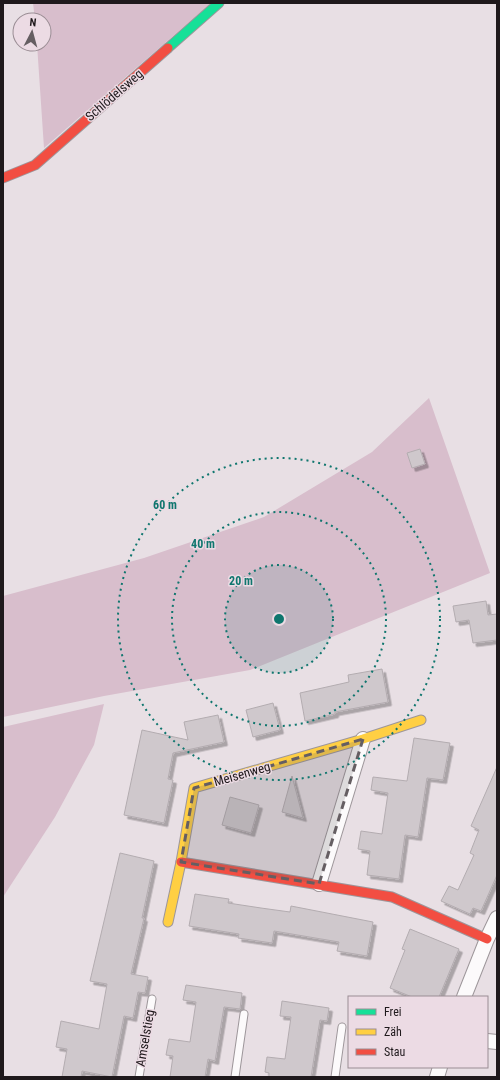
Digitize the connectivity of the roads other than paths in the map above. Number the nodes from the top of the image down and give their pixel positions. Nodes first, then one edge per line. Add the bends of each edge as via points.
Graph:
1 (219, 3) edge
2 (3, 178) edge
3 (421, 720) dead end
4 (363, 739) junction
5 (181, 862) junction
6 (319, 884) junction
7 (497, 918) edge
8 (168, 922) dead end
9 (487, 939) junction
10 (464, 996) edge
11 (152, 999) dead end
12 (244, 1014) dead end
13 (342, 1027) dead end
14 (139, 1077) edge
15 (235, 1077) edge
16 (335, 1077) edge

1 - 2 street, Schlödelsweg via 34,165
3 - 4 street, Meisenweg
4 - 5 street, Meisenweg via 194,788
4 - 6 street
5 - 6 street
5 - 8 street, Meisenweg
6 - 9 street via 392,897
7 - 9 street
9 - 10 street
11 - 14 lane, Amselstieg
12 - 15 lane
13 - 16 lane

